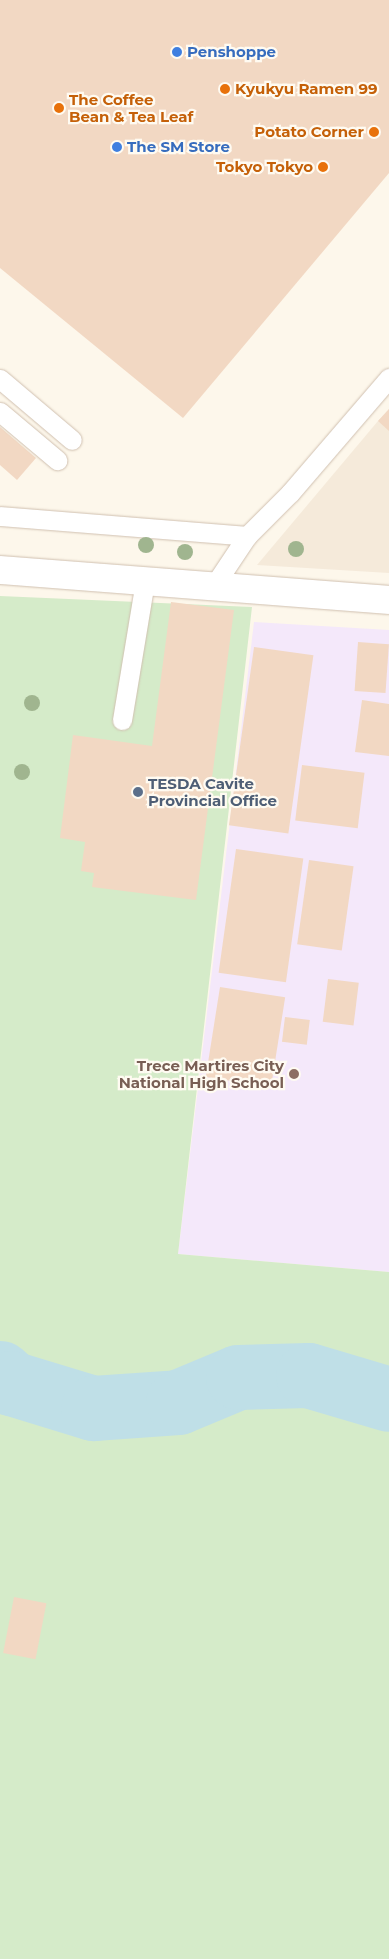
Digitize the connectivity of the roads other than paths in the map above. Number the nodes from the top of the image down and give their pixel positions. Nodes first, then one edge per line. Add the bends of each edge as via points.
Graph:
1 (389, 378) edge
2 (0, 379) edge
3 (0, 412) edge
4 (72, 440) dead end
5 (56, 460) dead end
6 (0, 516) edge
7 (247, 536) junction
8 (0, 570) edge
9 (144, 581) junction
10 (213, 587) junction
11 (389, 600) edge
12 (122, 720) dead end

1 - 7 lane via 290,493
2 - 4 lane
3 - 5 lane
6 - 7 lane
7 - 10 lane
8 - 9 street
9 - 10 street
9 - 12 lane
10 - 11 street

